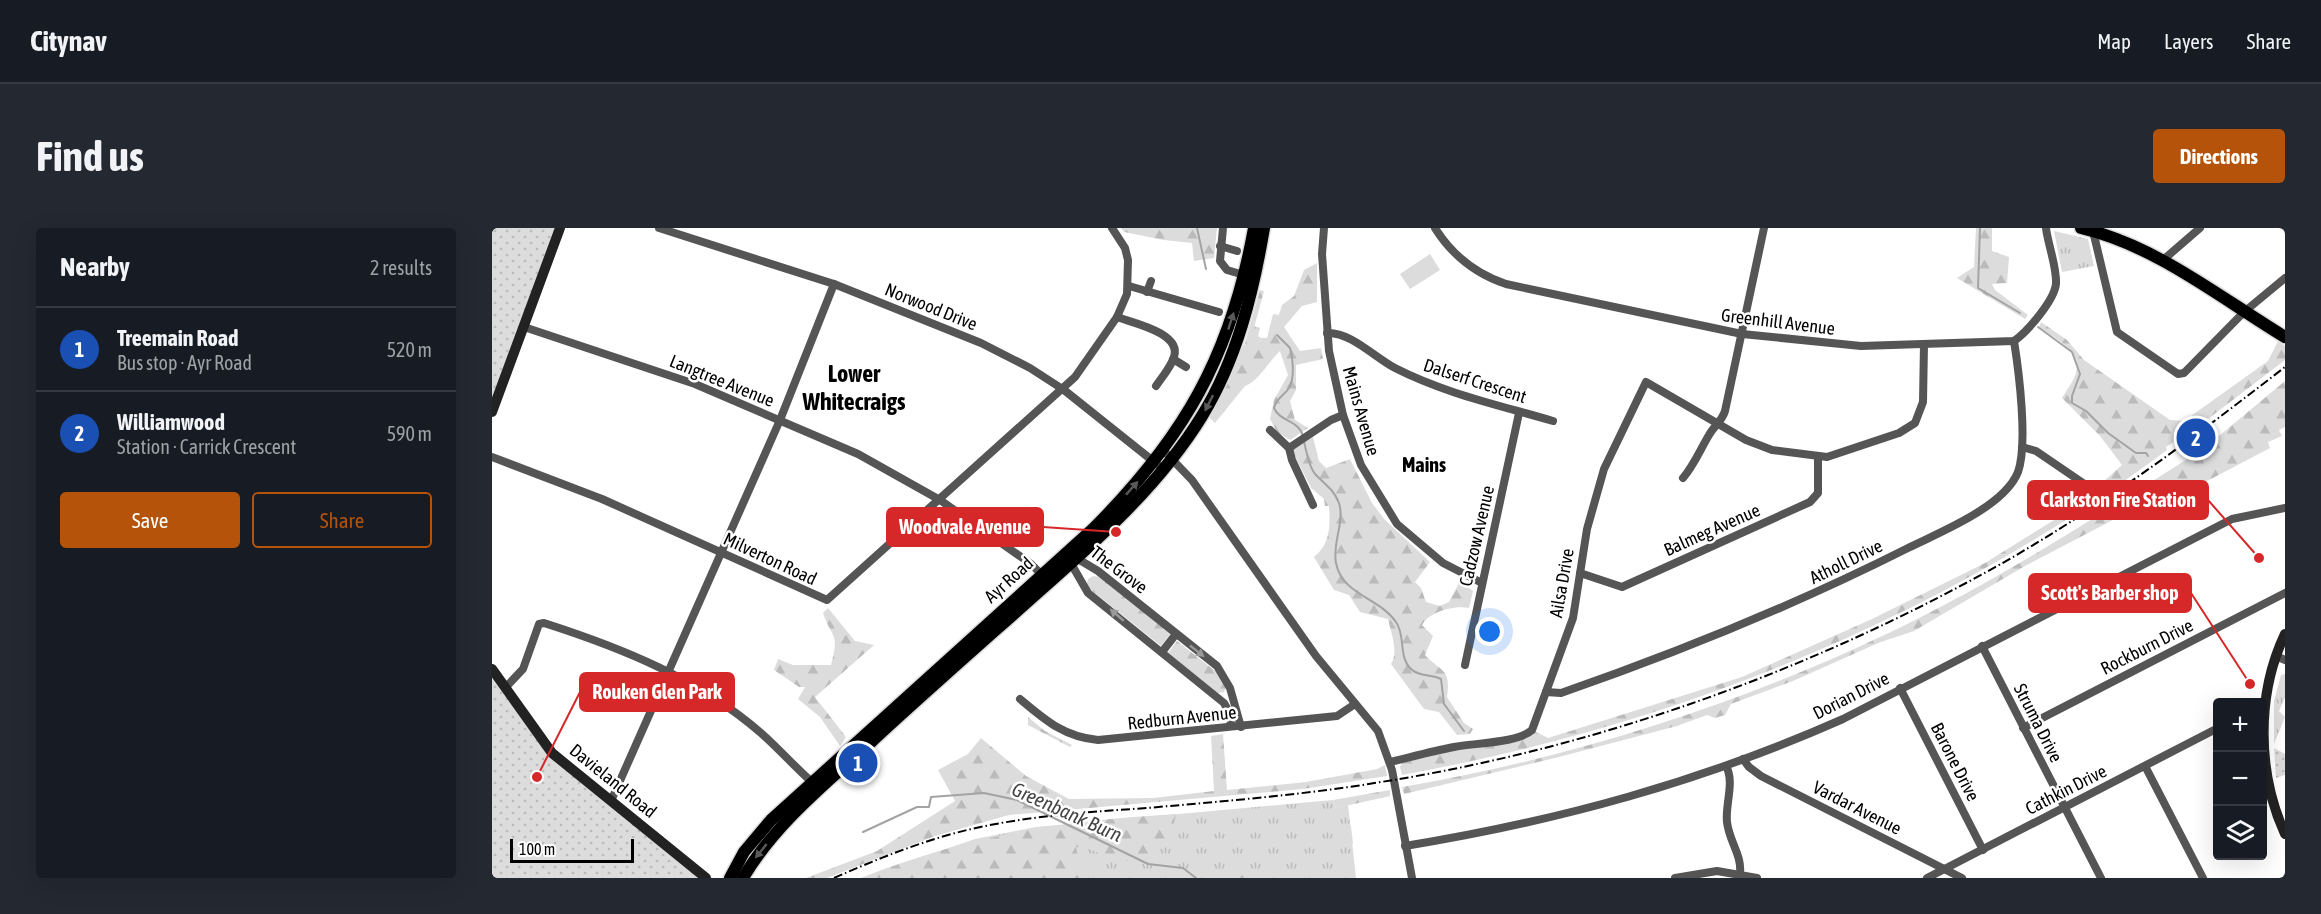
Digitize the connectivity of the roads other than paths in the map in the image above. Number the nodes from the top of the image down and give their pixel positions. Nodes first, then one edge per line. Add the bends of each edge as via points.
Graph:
1 (560, 228) edge
2 (659, 228) edge
3 (1112, 228) edge
4 (1223, 228) edge
5 (1254, 228) edge
6 (1264, 228) edge
7 (1324, 228) edge
8 (1435, 228) edge
9 (1764, 228) edge
10 (2046, 228) edge
11 (2200, 228) edge
12 (2089, 229) edge
13 (1220, 246) junction
14 (1237, 250) dead end
15 (2163, 260) junction
16 (1258, 264) junction
17 (1244, 275) junction
18 (2285, 278) edge
19 (1151, 281) dead end
20 (834, 284) junction
21 (1129, 286) junction
22 (1147, 292) junction
23 (1219, 312) dead end
24 (2244, 312) junction
25 (1117, 317) junction
26 (524, 327) junction
27 (1327, 333) junction
28 (1742, 334) junction
29 (2285, 337) edge
30 (2014, 341) junction
31 (1924, 344) junction
32 (1173, 359) junction
33 (1186, 367) dead end
34 (1156, 386) dead end
35 (1064, 390) junction
36 (492, 412) edge
37 (1519, 413) junction
38 (1343, 416) junction
39 (780, 420) junction
40 (1553, 421) dead end
41 (1717, 424) junction
42 (1270, 430) dead end
43 (2022, 447) junction
44 (1289, 448) junction
45 (1167, 454) junction
46 (1818, 456) junction
47 (492, 457) edge
48 (1158, 465) junction
49 (1683, 478) dead end
50 (2083, 483) dead end
51 (940, 500) junction
52 (1313, 505) dead end
53 (2285, 508) edge
54 (722, 552) junction
55 (1071, 558) junction
56 (1580, 573) junction
57 (1046, 579) junction
58 (1482, 583) junction
59 (2285, 593) edge
60 (1176, 634) junction
61 (2285, 634) edge
62 (1982, 646) junction
63 (1162, 652) junction
64 (2281, 658) edge
65 (1465, 665) dead end
66 (492, 669) edge
67 (668, 672) junction
68 (506, 687) junction
69 (1900, 688) junction
70 (1546, 692) junction
71 (2267, 698) edge
72 (1020, 699) dead end
73 (1355, 705) junction
74 (1231, 726) junction
75 (1241, 727) junction
76 (2024, 728) junction
77 (2213, 730) edge
78 (2265, 752) edge
79 (1743, 759) junction
80 (1390, 762) junction
81 (1726, 766) junction
82 (2145, 766) junction
83 (816, 786) junction
84 (610, 801) junction
85 (2065, 808) junction
86 (771, 820) junction
87 (781, 829) junction
88 (2285, 834) edge
89 (1405, 846) junction
90 (1983, 850) junction
91 (1944, 868) junction
92 (1740, 873) junction
93 (706, 878) edge
94 (730, 878) edge
95 (743, 878) edge
96 (1412, 878) edge
97 (1675, 878) edge
98 (1757, 878) edge
99 (1927, 878) edge
100 (1962, 878) edge
101 (2101, 878) edge
102 (2203, 878) edge

1 - 26 street
2 - 20 street, Norwood Drive
3 - 21 street, Milverton Road via 1125,248
4 - 13 street
5 - 17 main road, Ayr Road
6 - 16 main road, Ayr Road
7 - 27 street, Mains Avenue
8 - 28 street, Greenhill Avenue via 1456,255 1495,280
9 - 28 street
10 - 30 street via 2056,285 2025,333
11 - 15 street
12 - 15 main road via 2132,243
12 - 24 street via 2117,332 2178,374 2184,373
13 - 14 street
13 - 17 street via 1223,266
15 - 24 main road
16 - 17 street
16 -> 45 main road, Ayr Road via 1240,332 1224,372 1202,416
45 -> 17 main road, Ayr Road via 1214,366
18 - 24 street
19 - 22 street
20 - 35 street, Norwood Drive via 955,331 1030,368
20 - 39 street
21 - 22 street
21 - 25 street, Milverton Road
22 - 23 street
24 - 29 main road
25 - 32 street via 1168,338 1175,352
25 - 35 street, Milverton Road
26 - 36 street
26 - 39 street, Langtree Avenue via 695,384
27 - 37 street, Dalserf Crescent via 1340,333 1374,357 1425,383
27 - 38 street, Mains Avenue
28 - 31 street, Greenhill Avenue via 1861,346
28 - 41 street via 1725,411
30 - 31 street, Greenhill Avenue
30 - 43 street, Atholl Drive
31 - 46 street via 1923,402 1915,423 1899,434 1849,452
32 - 33 street
32 - 34 street
35 - 48 street, Norwood Drive
35 - 51 street, Milverton Road
37 - 40 street, Dalserf Crescent
37 - 58 street, Cadzow Avenue
38 - 44 street
38 - 58 street, Mains Avenue via 1361,465 1396,524 1443,563
39 - 51 street, Langtree Avenue via 883,467
39 - 54 street
41 - 46 street via 1772,450
41 - 49 street
41 - 56 street, Ailsa Drive via 1651,383 1644,384 1604,469 1587,529
42 - 44 street
43 - 50 street via 2036,451
43 - 70 street, Atholl Drive via 2018,472 1995,500 1865,570 1720,636 1561,693
44 - 52 street
45 - 48 main road, Ayr Road
45 - 73 street via 1192,480
46 - 56 street, Balmeg Avenue via 1818,493 1810,502 1622,587
47 - 54 street, Milverton Road via 602,499
48 - 55 main road, Ayr Road via 1127,509
51 - 54 street, Milverton Road via 827,600
51 - 57 street, Langtree Avenue
53 - 62 street, Dorian Drive via 2232,519
54 - 67 street
55 - 57 main road, Ayr Road
55 - 60 street, The Grove
63 -> 55 street, The Grove via 1088,593
56 - 70 street, Ailsa Drive via 1573,618
57 - 83 main road, Ayr Road
58 - 65 street, Cadzow Avenue
59 - 76 street, Rockburn Drive
60 - 63 street
60 -> 75 street, The Grove via 1226,676
61 - 64 street
62 - 69 street, Dorian Drive
62 - 76 street, Struma Drive
63 - 74 street, The Grove via 1224,703
64 - 71 street
66 - 68 street, Davieland Road
67 - 68 street via 602,642 544,623 539,624 523,669
67 - 83 street via 760,732
67 - 84 street
68 - 84 street, Davieland Road via 552,753
69 - 79 street, Dorian Drive via 1843,719
69 - 90 street, Barone Drive
70 - 80 street, Ailsa Drive via 1536,722 1526,735
72 - 74 street, Redburn Avenue via 1051,726 1087,739
73 - 75 street, Redburn Avenue via 1337,716
73 - 80 street via 1378,731
74 - 75 street, Redburn Avenue
76 - 85 street, Struma Drive
77 - 82 street, Cathkin Drive
78 - 88 street via 2267,780
79 - 81 street, Dorian Drive
79 - 91 street, Vardar Avenue via 1761,776
80 - 89 street
81 - 89 street, Dorian Drive via 1545,820
81 - 92 street via 1731,777 1727,824
82 - 85 street, Cathkin Drive
82 - 102 street
83 - 86 main road, Ayr Road
83 - 87 main road, Ayr Road
84 - 93 street, Davieland Road
85 - 90 street, Cathkin Drive
85 - 101 street, Struma Drive
86 - 87 main road
86 - 94 main road, Ayr Road via 744,852
87 -> 95 main road, Ayr Road
89 - 96 street
90 - 91 street, Cathkin Drive
91 - 99 street, Cathkin Drive
91 - 100 street, Vardar Avenue
92 - 97 street via 1703,872
92 - 98 street

